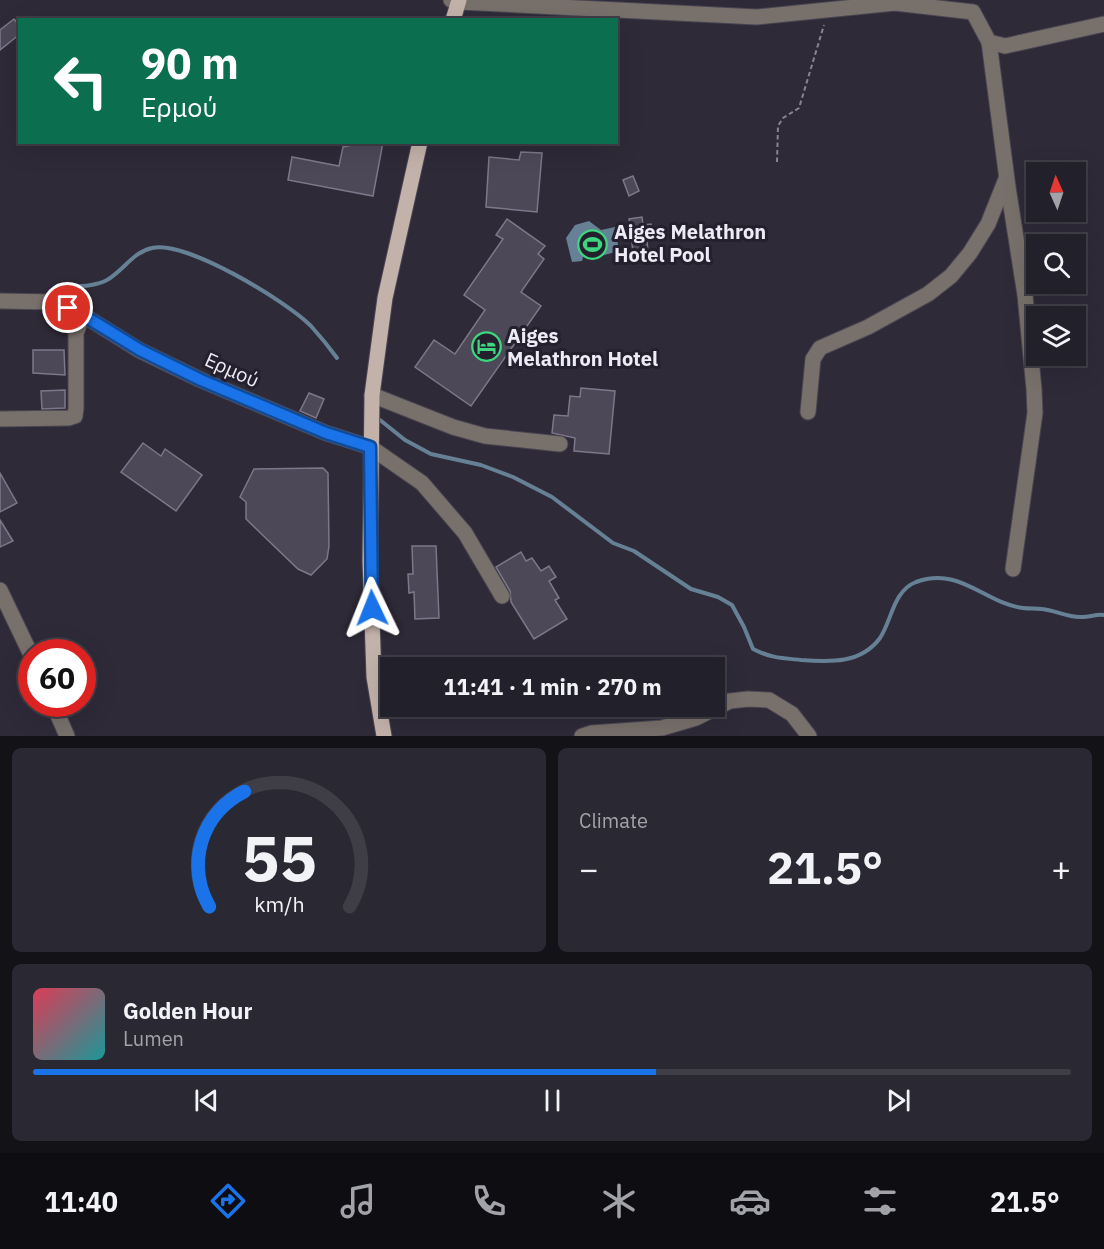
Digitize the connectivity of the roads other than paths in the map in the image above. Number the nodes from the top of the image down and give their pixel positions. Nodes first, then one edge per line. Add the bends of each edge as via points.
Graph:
1 (456, 1) edge
2 (975, 6) edge
3 (453, 18) edge
4 (1104, 24) edge
5 (990, 42) junction
6 (420, 144) edge
7 (1007, 176) junction
8 (0, 301) edge
9 (83, 315) junction
10 (372, 395) junction
11 (808, 412) dead end
12 (0, 419) edge
13 (560, 444) dead end
14 (370, 447) junction
15 (1013, 569) dead end
16 (502, 596) dead end
17 (2, 599) edge
18 (23, 639) edge
19 (59, 717) edge
20 (68, 736) edge
21 (384, 736) edge
22 (582, 736) edge
23 (809, 736) edge

1 - 2 street via 757,17 895,3
1 - 3 main road
2 - 5 street
4 - 5 street via 1005,46
5 - 7 street
6 - 10 main road via 385,298
7 - 11 street via 988,224 951,276 928,294 868,327 820,348 813,359
7 - 15 street via 1025,295 1035,413
8 - 9 street, Ερμού via 53,302
9 - 12 street via 76,333 75,416
9 - 14 street, Ερμού via 140,350 201,380 326,433
10 - 13 street via 485,436
10 - 14 main road
14 - 16 street, Ερμού via 422,483 465,533
14 - 21 main road via 374,677
17 - 18 street
19 - 20 street
22 - 23 street via 662,728 696,718 730,701 748,699 769,700 792,714

